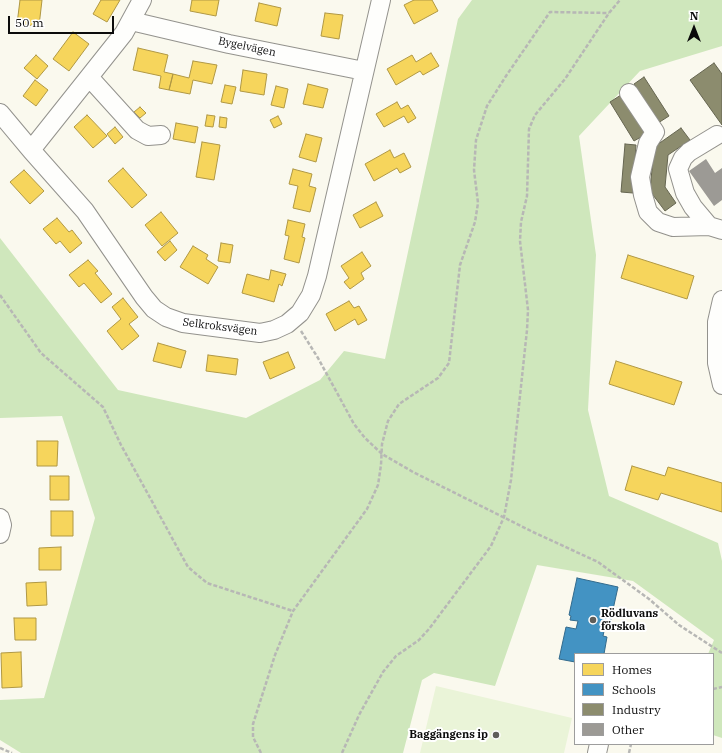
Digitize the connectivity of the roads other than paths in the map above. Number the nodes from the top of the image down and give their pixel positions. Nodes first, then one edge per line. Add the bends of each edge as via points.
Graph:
1 (142, 0) edge
2 (381, 0) edge
3 (131, 21) junction
4 (364, 71) junction
5 (89, 77) junction
6 (629, 94) dead end
7 (0, 113) edge
8 (161, 135) dead end
9 (717, 136) dead end
10 (31, 150) junction
11 (716, 228) edge
12 (722, 300) edge
13 (722, 386) edge
14 (0, 518) edge
15 (0, 534) edge

1 - 3 street
2 - 4 street, Selkroksvägen
3 - 4 street, Bygelvägen
3 - 5 street via 124,34
4 - 10 street, Selkroksvägen via 311,295 300,313 274,330 260,332 183,323 154,309 86,211
5 - 8 street via 137,130 148,136
5 - 10 street
6 - 11 street via 655,132 648,143 640,177 648,212 658,222 673,226
7 - 10 street, Selkroksvägen
9 - 11 street via 689,152 678,169 685,193 693,207
12 - 13 street via 717,322 717,363
14 - 15 street

